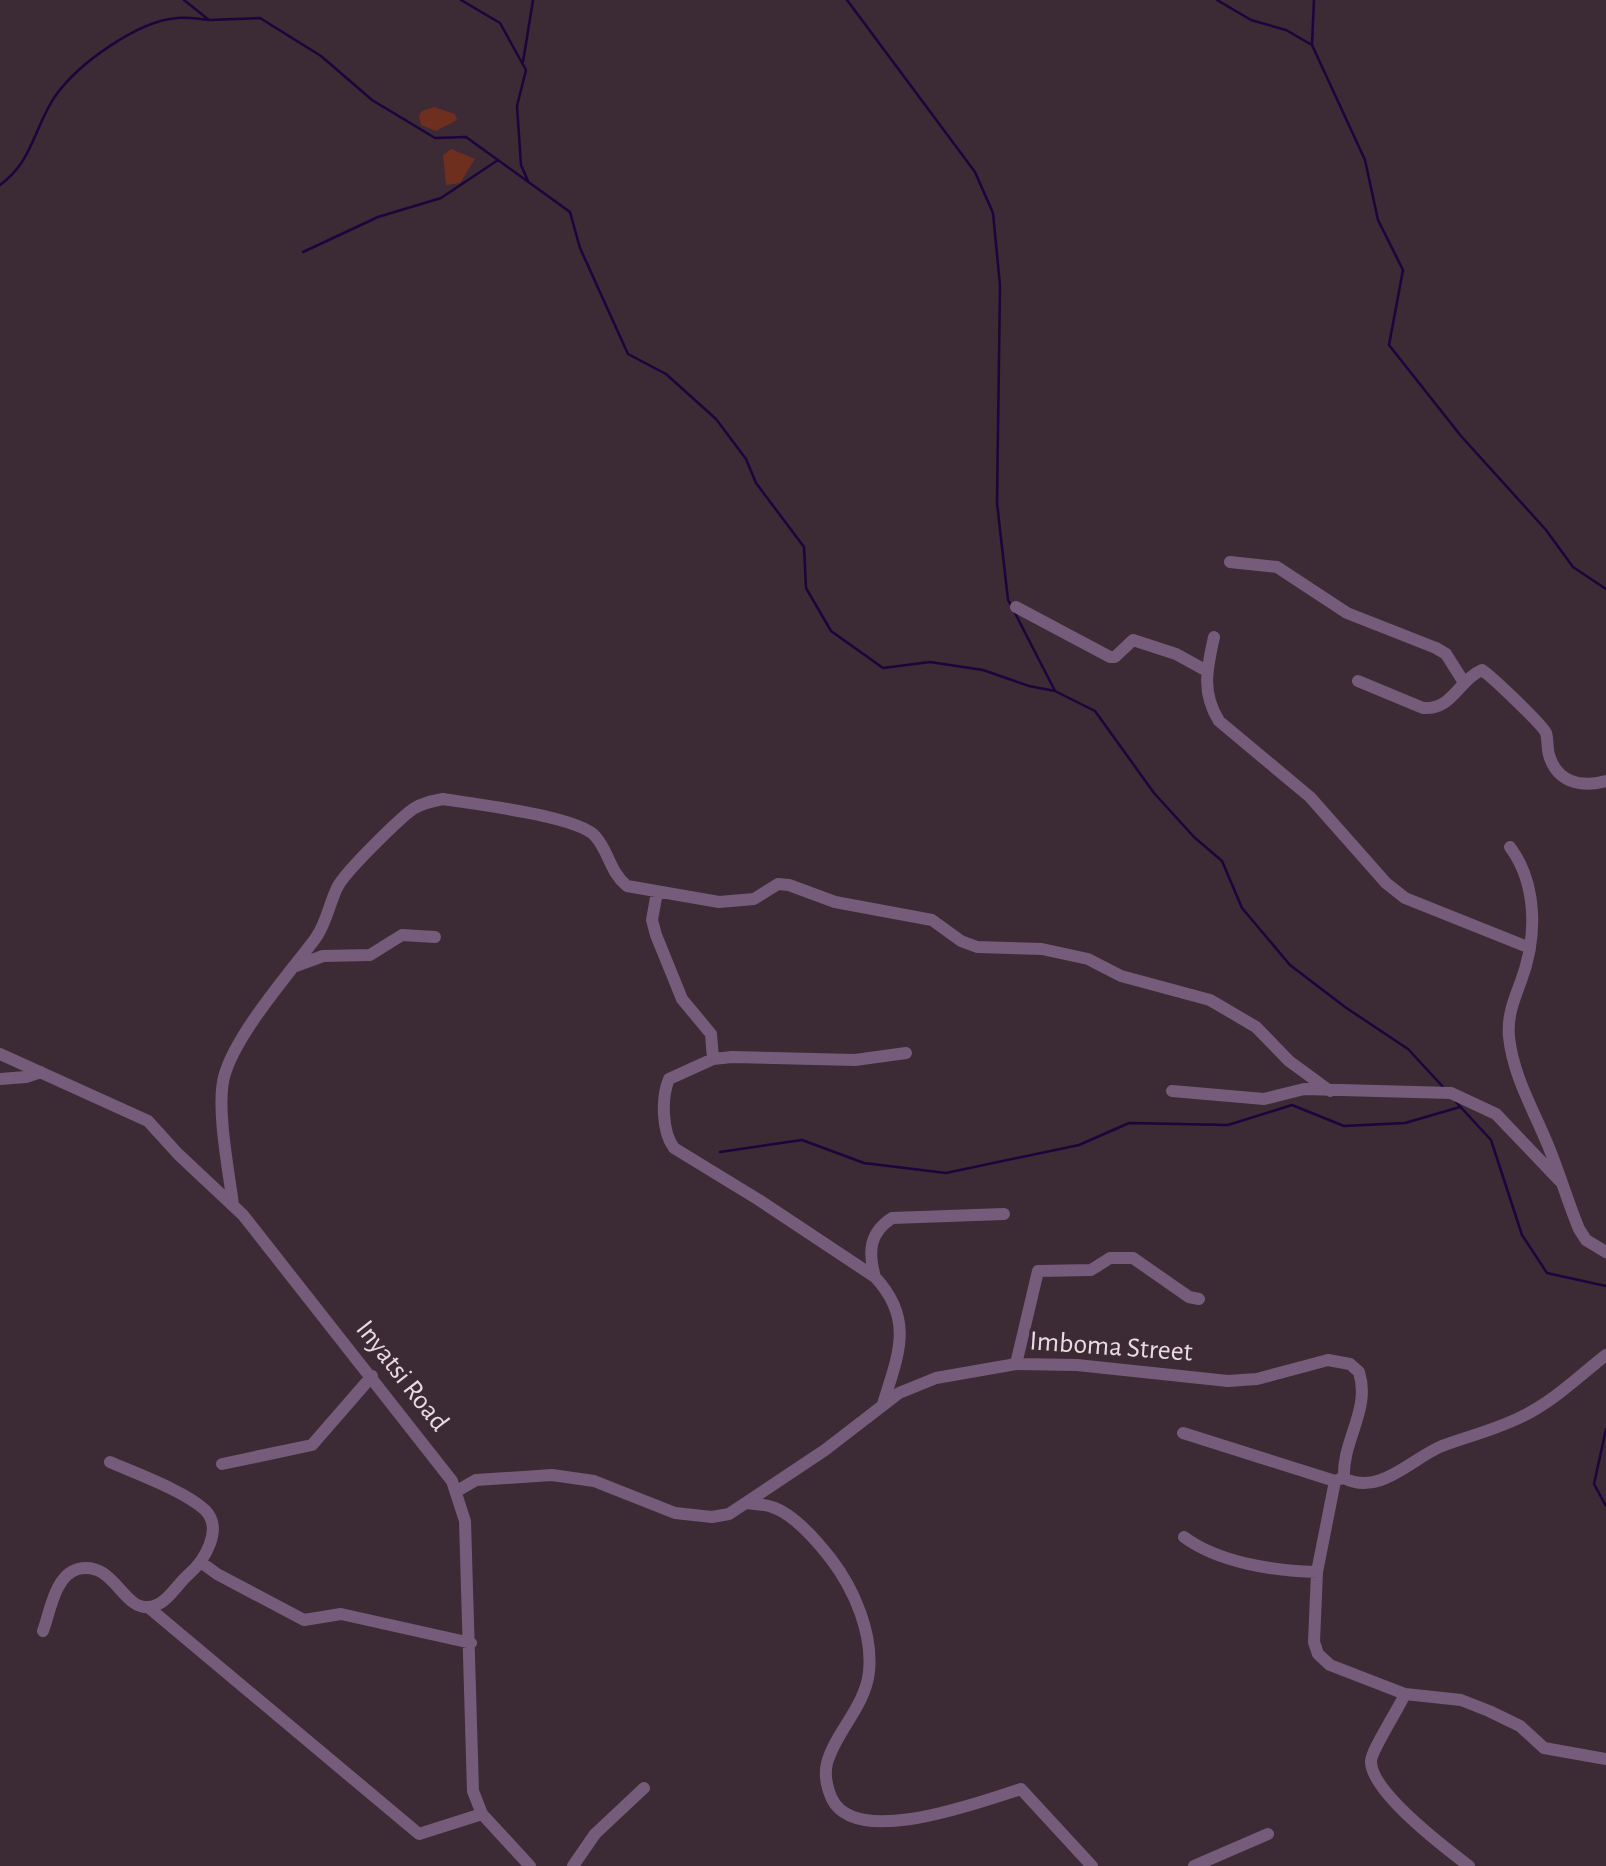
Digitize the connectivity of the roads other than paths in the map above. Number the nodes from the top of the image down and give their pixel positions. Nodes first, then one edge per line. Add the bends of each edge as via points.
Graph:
1 (1230, 562) dead end
2 (1016, 607) dead end
3 (1214, 637) dead end
4 (1207, 671) junction
5 (1358, 681) dead end
6 (1463, 681) junction
7 (1606, 781) edge
8 (1510, 847) dead end
9 (657, 892) junction
10 (435, 937) dead end
11 (1530, 948) junction
12 (290, 968) junction
13 (906, 1053) dead end
14 (0, 1054) edge
15 (713, 1059) junction
16 (41, 1072) junction
17 (0, 1079) edge
18 (1172, 1091) dead end
19 (1330, 1091) junction
20 (1560, 1181) junction
21 (233, 1205) junction
22 (1004, 1214) dead end
23 (1606, 1252) edge
24 (875, 1277) junction
25 (1199, 1299) dead end
26 (1606, 1355) edge
27 (1016, 1364) junction
28 (372, 1376) junction
29 (883, 1404) junction
30 (1183, 1433) dead end
31 (110, 1462) dead end
32 (222, 1464) dead end
33 (1339, 1479) junction
34 (457, 1491) junction
35 (746, 1503) junction
36 (1184, 1537) dead end
37 (202, 1563) junction
38 (1317, 1572) junction
39 (148, 1607) junction
40 (43, 1631) dead end
41 (471, 1643) junction
42 (1405, 1694) junction
43 (1606, 1759) edge
44 (644, 1788) dead end
45 (482, 1814) junction
46 (1268, 1834) dead end
47 (530, 1866) edge
48 (573, 1866) edge
49 (1092, 1866) edge
50 (1194, 1866) edge
51 (1469, 1866) edge

1 - 6 street via 1277,567 1347,613 1436,648 1446,654
2 - 4 street via 1110,657 1133,640 1176,654
3 - 4 street
4 - 11 street via 1206,693 1219,721 1321,808 1386,883 1405,898
5 - 6 street via 1432,709 1454,697
6 - 7 street via 1482,670 1538,723 1546,733 1558,775 1582,784
8 - 11 street via 1532,900
9 - 12 street via 627,886 615,876 595,836 573,823 443,799 428,802 412,810 350,871 338,886 316,938
9 - 15 street via 652,920 656,935 682,999 711,1034
9 - 19 street via 719,902 754,899 778,884 789,885 848,905 932,920 977,947 1042,949 1088,958 1121,976 1210,1000 1256,1027 1302,1072
10 - 12 street via 402,935 370,955 323,956
11 - 20 street via 1509,1016 1509,1034 1519,1077
12 - 21 street via 223,1078 221,1098
13 - 15 street via 855,1060
14 - 16 street, Inyatsi Road
15 - 24 street via 669,1079 665,1095 668,1140
16 - 17 street
16 - 21 street, Inyatsi Road via 148,1121
18 - 19 street via 1264,1100 1304,1089
19 - 20 street via 1451,1093 1496,1114
20 - 23 street via 1586,1240
21 - 28 street, Inyatsi Road
22 - 24 street via 892,1218 873,1237 870,1260
24 - 29 street via 886,1288 900,1324 898,1357
25 - 27 street via 1133,1258 1110,1258 1091,1270 1038,1271
26 - 33 street via 1578,1381 1524,1416 1439,1448 1393,1475 1363,1483
27 - 29 street, Imboma Street via 916,1384
27 - 33 street, Imboma Street via 1090,1366 1228,1381 1341,1361 1359,1371 1363,1403
28 - 32 street via 312,1445
28 - 34 street, Inyatsi Road
29 - 35 street, Imboma Street via 849,1434
30 - 33 street
31 - 37 street via 205,1510 212,1522 212,1537
33 - 38 street, Imboma Street
34 - 35 street, Imboma Street via 476,1480 552,1475 594,1481 697,1517 729,1514
34 - 41 street, Inyatsi Road via 465,1521
35 - 49 street via 773,1507 794,1520 846,1578 859,1608 869,1672 861,1700 827,1763 826,1785 834,1803 846,1814 874,1822 952,1810 1021,1788
36 - 38 street via 1214,1554
37 - 39 street via 163,1602
37 - 41 street via 304,1620 341,1614
38 - 42 street, Imboma Street via 1314,1642 1318,1654 1330,1665
39 - 40 street via 136,1605 105,1573 78,1569 66,1574 60,1584
39 - 45 street via 419,1834
41 - 45 street, Inyatsi Road via 473,1791
42 - 43 street via 1461,1700 1520,1726 1544,1748
42 - 51 street via 1371,1759 1376,1779 1408,1815
44 - 48 street via 595,1834
45 - 47 street, Inyatsi Road
46 - 50 street

